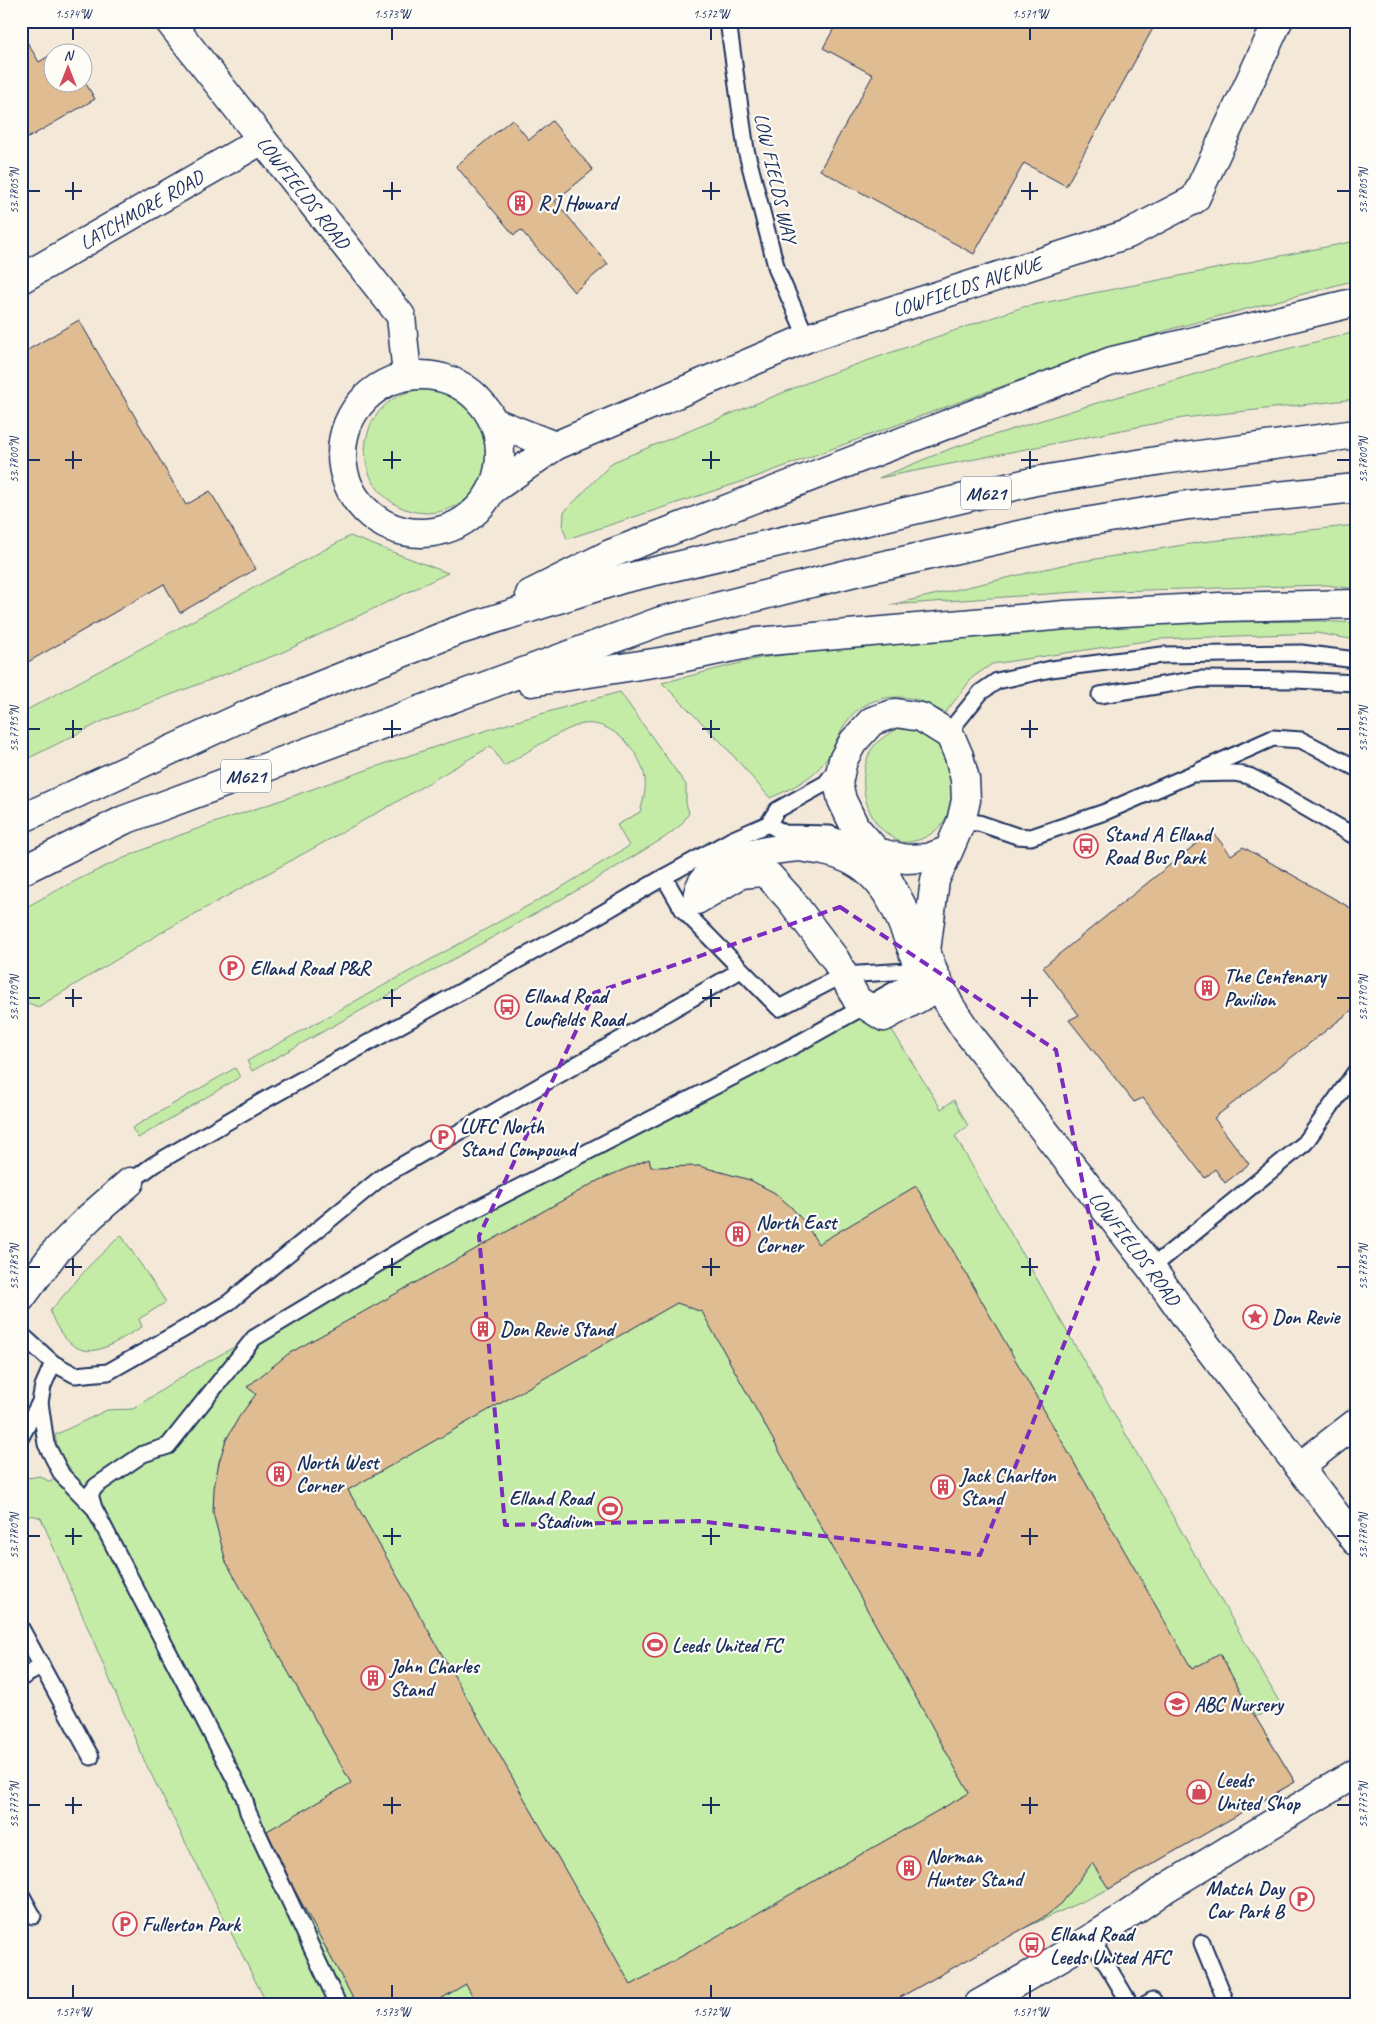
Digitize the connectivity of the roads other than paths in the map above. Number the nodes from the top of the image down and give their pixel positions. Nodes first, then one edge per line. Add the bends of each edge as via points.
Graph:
1 (170, 21) edge
2 (728, 21) edge
3 (1278, 21) edge
4 (262, 140) junction
5 (21, 279) edge
6 (1356, 302) edge
7 (807, 338) junction
8 (407, 375) junction
9 (494, 422) junction
10 (1356, 434) edge
11 (555, 446) junction
12 (1356, 488) edge
13 (492, 490) junction
14 (1356, 604) edge
15 (457, 631) junction
16 (1356, 660) edge
17 (1356, 683) edge
18 (475, 691) junction
19 (1100, 694) dead end
20 (950, 736) junction
21 (843, 760) junction
22 (1356, 768) edge
23 (1192, 774) junction
24 (21, 819) edge
25 (961, 822) junction
26 (768, 824) junction
27 (1356, 838) edge
28 (949, 850) junction
29 (880, 853) junction
30 (21, 871) edge
31 (664, 877) junction
32 (924, 967) junction
33 (742, 970) junction
34 (844, 976) junction
35 (867, 1006) junction
36 (1356, 1071) edge
37 (130, 1182) joint
38 (1151, 1268) junction
39 (21, 1298) edge
40 (21, 1334) edge
41 (53, 1363) junction
42 (40, 1402) junction
43 (1356, 1423) edge
44 (21, 1437) edge
45 (1299, 1467) junction
46 (94, 1508) junction
47 (1356, 1541) edge
48 (21, 1628) edge
49 (42, 1666) junction
50 (21, 1678) edge
51 (91, 1758) dead end
52 (1356, 1772) edge
53 (21, 1894) edge
54 (33, 1916) dead end
55 (1091, 1938) junction
56 (1202, 1943) dead end
57 (337, 2001) edge
58 (979, 2004) edge
59 (1130, 2004) edge
60 (1146, 2004) edge
61 (1155, 2004) edge
62 (1227, 2004) edge

1 - 4 main road, LOWFIELDS ROAD
2 - 7 lane, LOW FIELDS WAY via 746,150 777,270
3 - 7 main road, LOWFIELDS AVENUE via 1195,199 1128,234
4 - 5 main road, LATCHMORE ROAD
4 - 8 main road, LOWFIELDS ROAD via 401,316
6 - 15 main road via 1112,361 610,554
7 - 11 main road, LOWFIELDS AVENUE
8 - 9 main road via 433,375 458,384 479,400
8 - 13 main road via 371,392 355,409 345,430 341,453 343,469 355,498 370,515 391,527 437,532 459,523 478,509
9 - 11 main road
9 - 13 main road via 500,452
10 - 15 main road, M621 via 1036,481 622,579
11 - 13 main road, LOWFIELDS AVENUE
12 - 18 main road, M621 via 1188,505 1055,527 863,570 661,621
14 - 18 main road via 1065,615 757,642 666,661
15 - 24 main road, M621 via 251,713
16 - 20 lane via 1301,652 1181,654 1051,669 997,680 981,692 956,722
17 - 19 lane via 1200,679
18 - 30 main road, M621 via 124,820
20 - 21 main road via 921,717 896,713 872,721 853,742
20 - 25 main road via 960,756 965,779 966,800
21 - 26 lane via 826,783 777,810
21 - 29 main road via 838,783 842,800 855,827
22 - 23 lane via 1301,740 1273,738
23 - 25 lane via 1105,812 1031,837 1016,836 979,823
23 - 27 lane via 1249,776
25 - 28 main road
26 - 29 lane via 784,833 830,834
26 - 31 lane via 731,840
28 - 29 main road via 928,858 906,859
28 - 32 main road via 935,880
29 - 32 main road, LOWFIELDS ROAD
31 - 33 lane via 683,910
31 - 37 lane via 263,1101
32 - 34 lane
32 - 34 main road via 889,895 855,862 828,851 799,847 743,856 710,873 702,882 698,900 742,874 761,872 770,876 835,959
32 - 35 main road via 928,993 884,1017
32 - 38 main road, LOWFIELDS ROAD via 966,1030
33 - 34 lane via 779,1008
33 - 41 lane via 383,1176 228,1303 184,1329 108,1372 75,1375
34 - 35 main road via 857,1000
35 - 46 lane via 424,1236 254,1338 168,1446 143,1454 96,1486 90,1494
36 - 38 lane via 1305,1143
37 - 39 main road via 55,1252
38 - 45 main road, LOWFIELDS ROAD
40 - 41 lane
41 - 42 lane
42 - 44 lane
42 - 46 lane via 46,1444 62,1475
43 - 45 main road
45 - 47 main road, LOWFIELDS ROAD
46 - 57 lane via 244,1797 248,1812
48 - 49 lane
49 - 50 lane
49 - 51 lane
52 - 55 main road via 1166,1888
53 - 54 lane
55 - 58 main road
55 - 59 lane
56 - 62 lane
60 - 61 lane via 1153,2000

